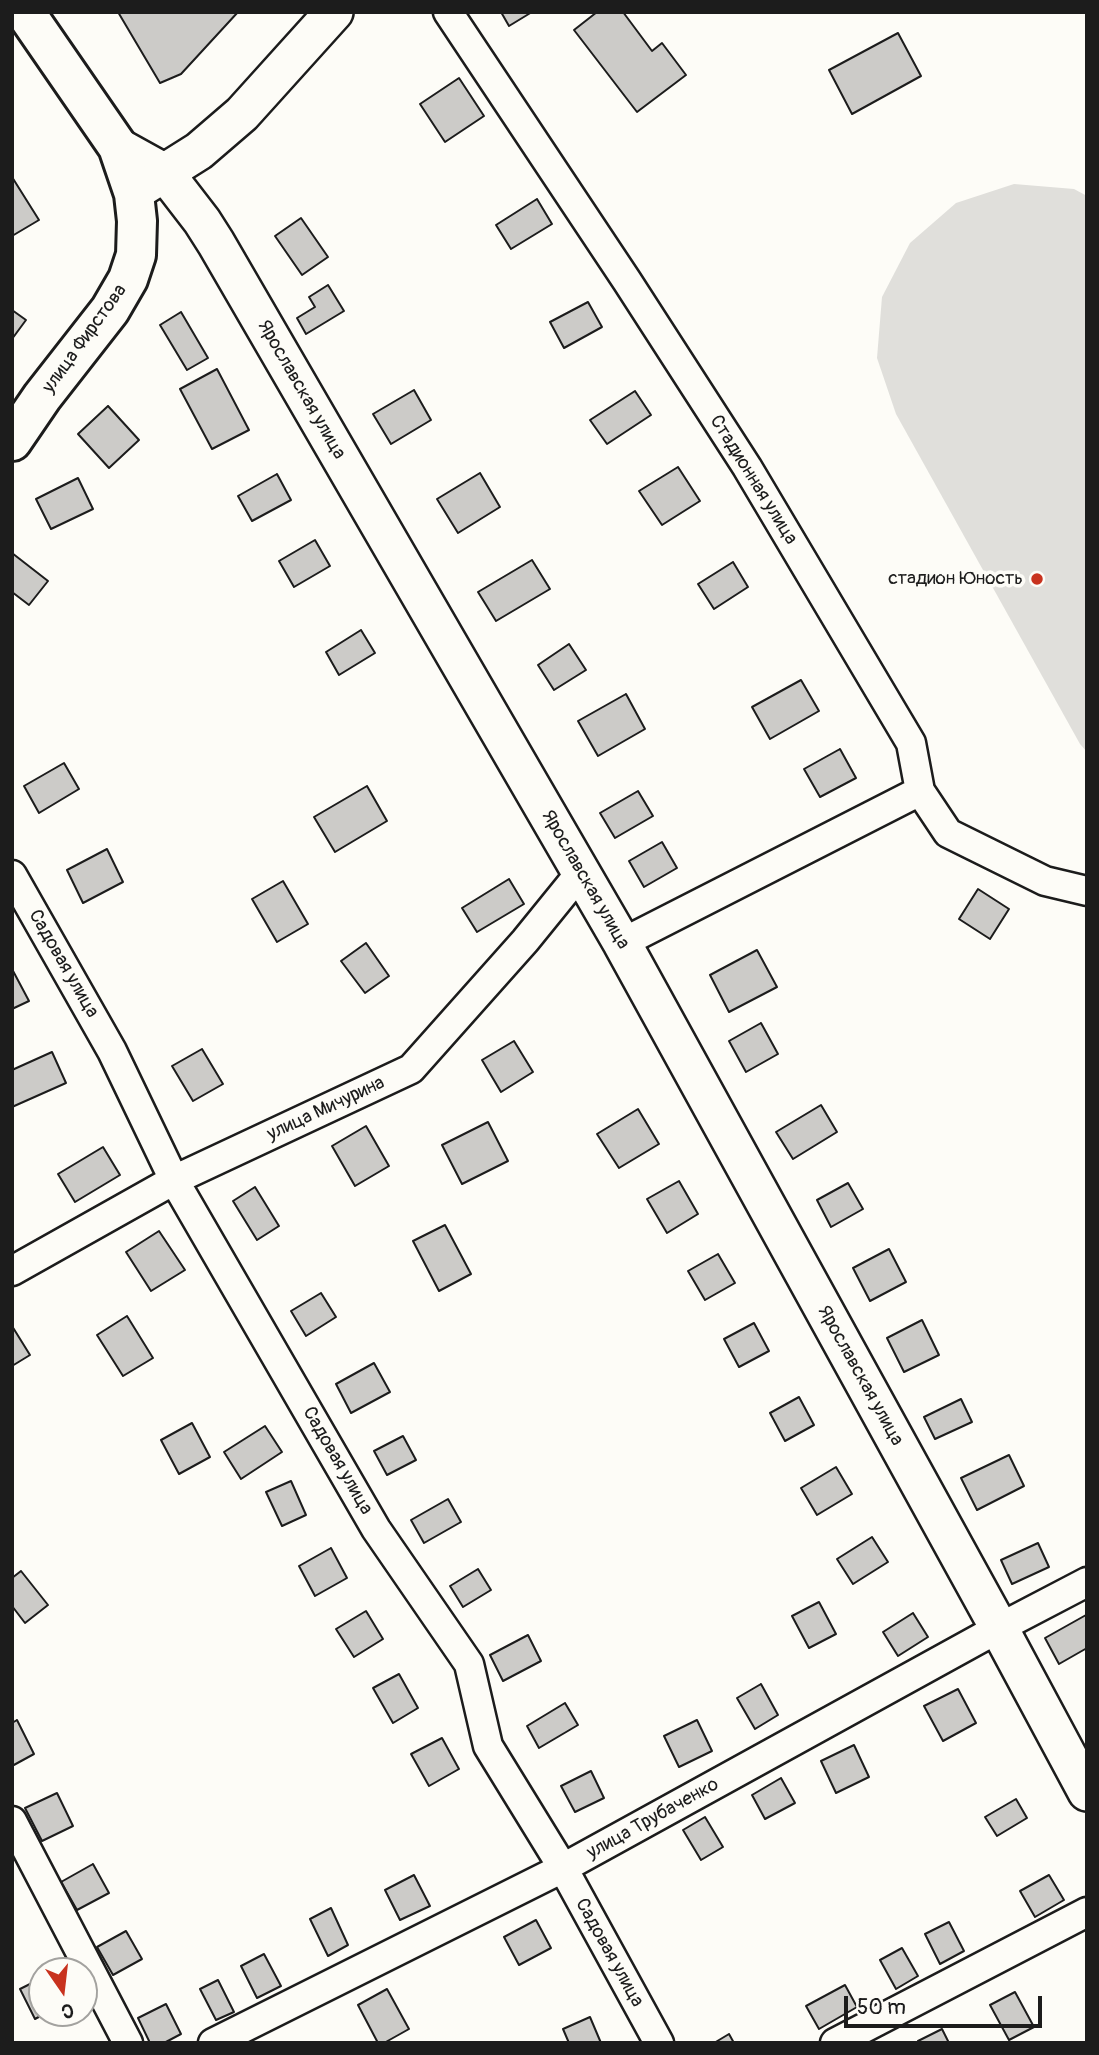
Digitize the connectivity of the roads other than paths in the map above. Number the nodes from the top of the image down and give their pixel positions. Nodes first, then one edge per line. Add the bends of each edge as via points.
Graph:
1 (25, 12) edge
2 (334, 12) edge
3 (449, 12) edge
4 (149, 184) junction
5 (12, 442) edge
6 (920, 792) junction
7 (581, 872) junction
8 (12, 876) edge
9 (1087, 891) edge
10 (622, 943) junction
11 (174, 1180) junction
12 (12, 1272) edge
13 (1087, 1582) edge
14 (999, 1628) junction
15 (1087, 1792) edge
16 (12, 1822) edge
17 (563, 1868) junction
18 (1087, 1912) edge
19 (128, 2043) edge
20 (213, 2043) edge
21 (659, 2043) edge
22 (835, 2043) edge

1 - 4 main road, улица Фирстова via 118,147
2 - 4 street via 242,114 199,151
3 - 6 street, Стадионная улица via 747,467 911,743
4 - 5 main road, улица Фирстова via 137,221 136,255 128,279
4 - 7 street, Ярославская улица via 216,243
6 - 9 street, Стадионная улица via 948,833 1045,881
6 - 10 street
7 - 10 street, Ярославская улица
7 - 11 street, улица Мичурина via 411,1069
8 - 11 street, Садовая улица via 113,1051
10 - 14 street, Ярославская улица
11 - 12 street, улица Мичурина
11 - 17 street, Садовая улица via 376,1529 469,1664 488,1746
13 - 14 street, улица Трубаченко
14 - 15 street, Ярославская улица
14 - 17 street, улица Трубаченко
16 - 19 street
17 - 20 street, улица Трубаченко
17 - 21 street, Садовая улица
18 - 22 street

